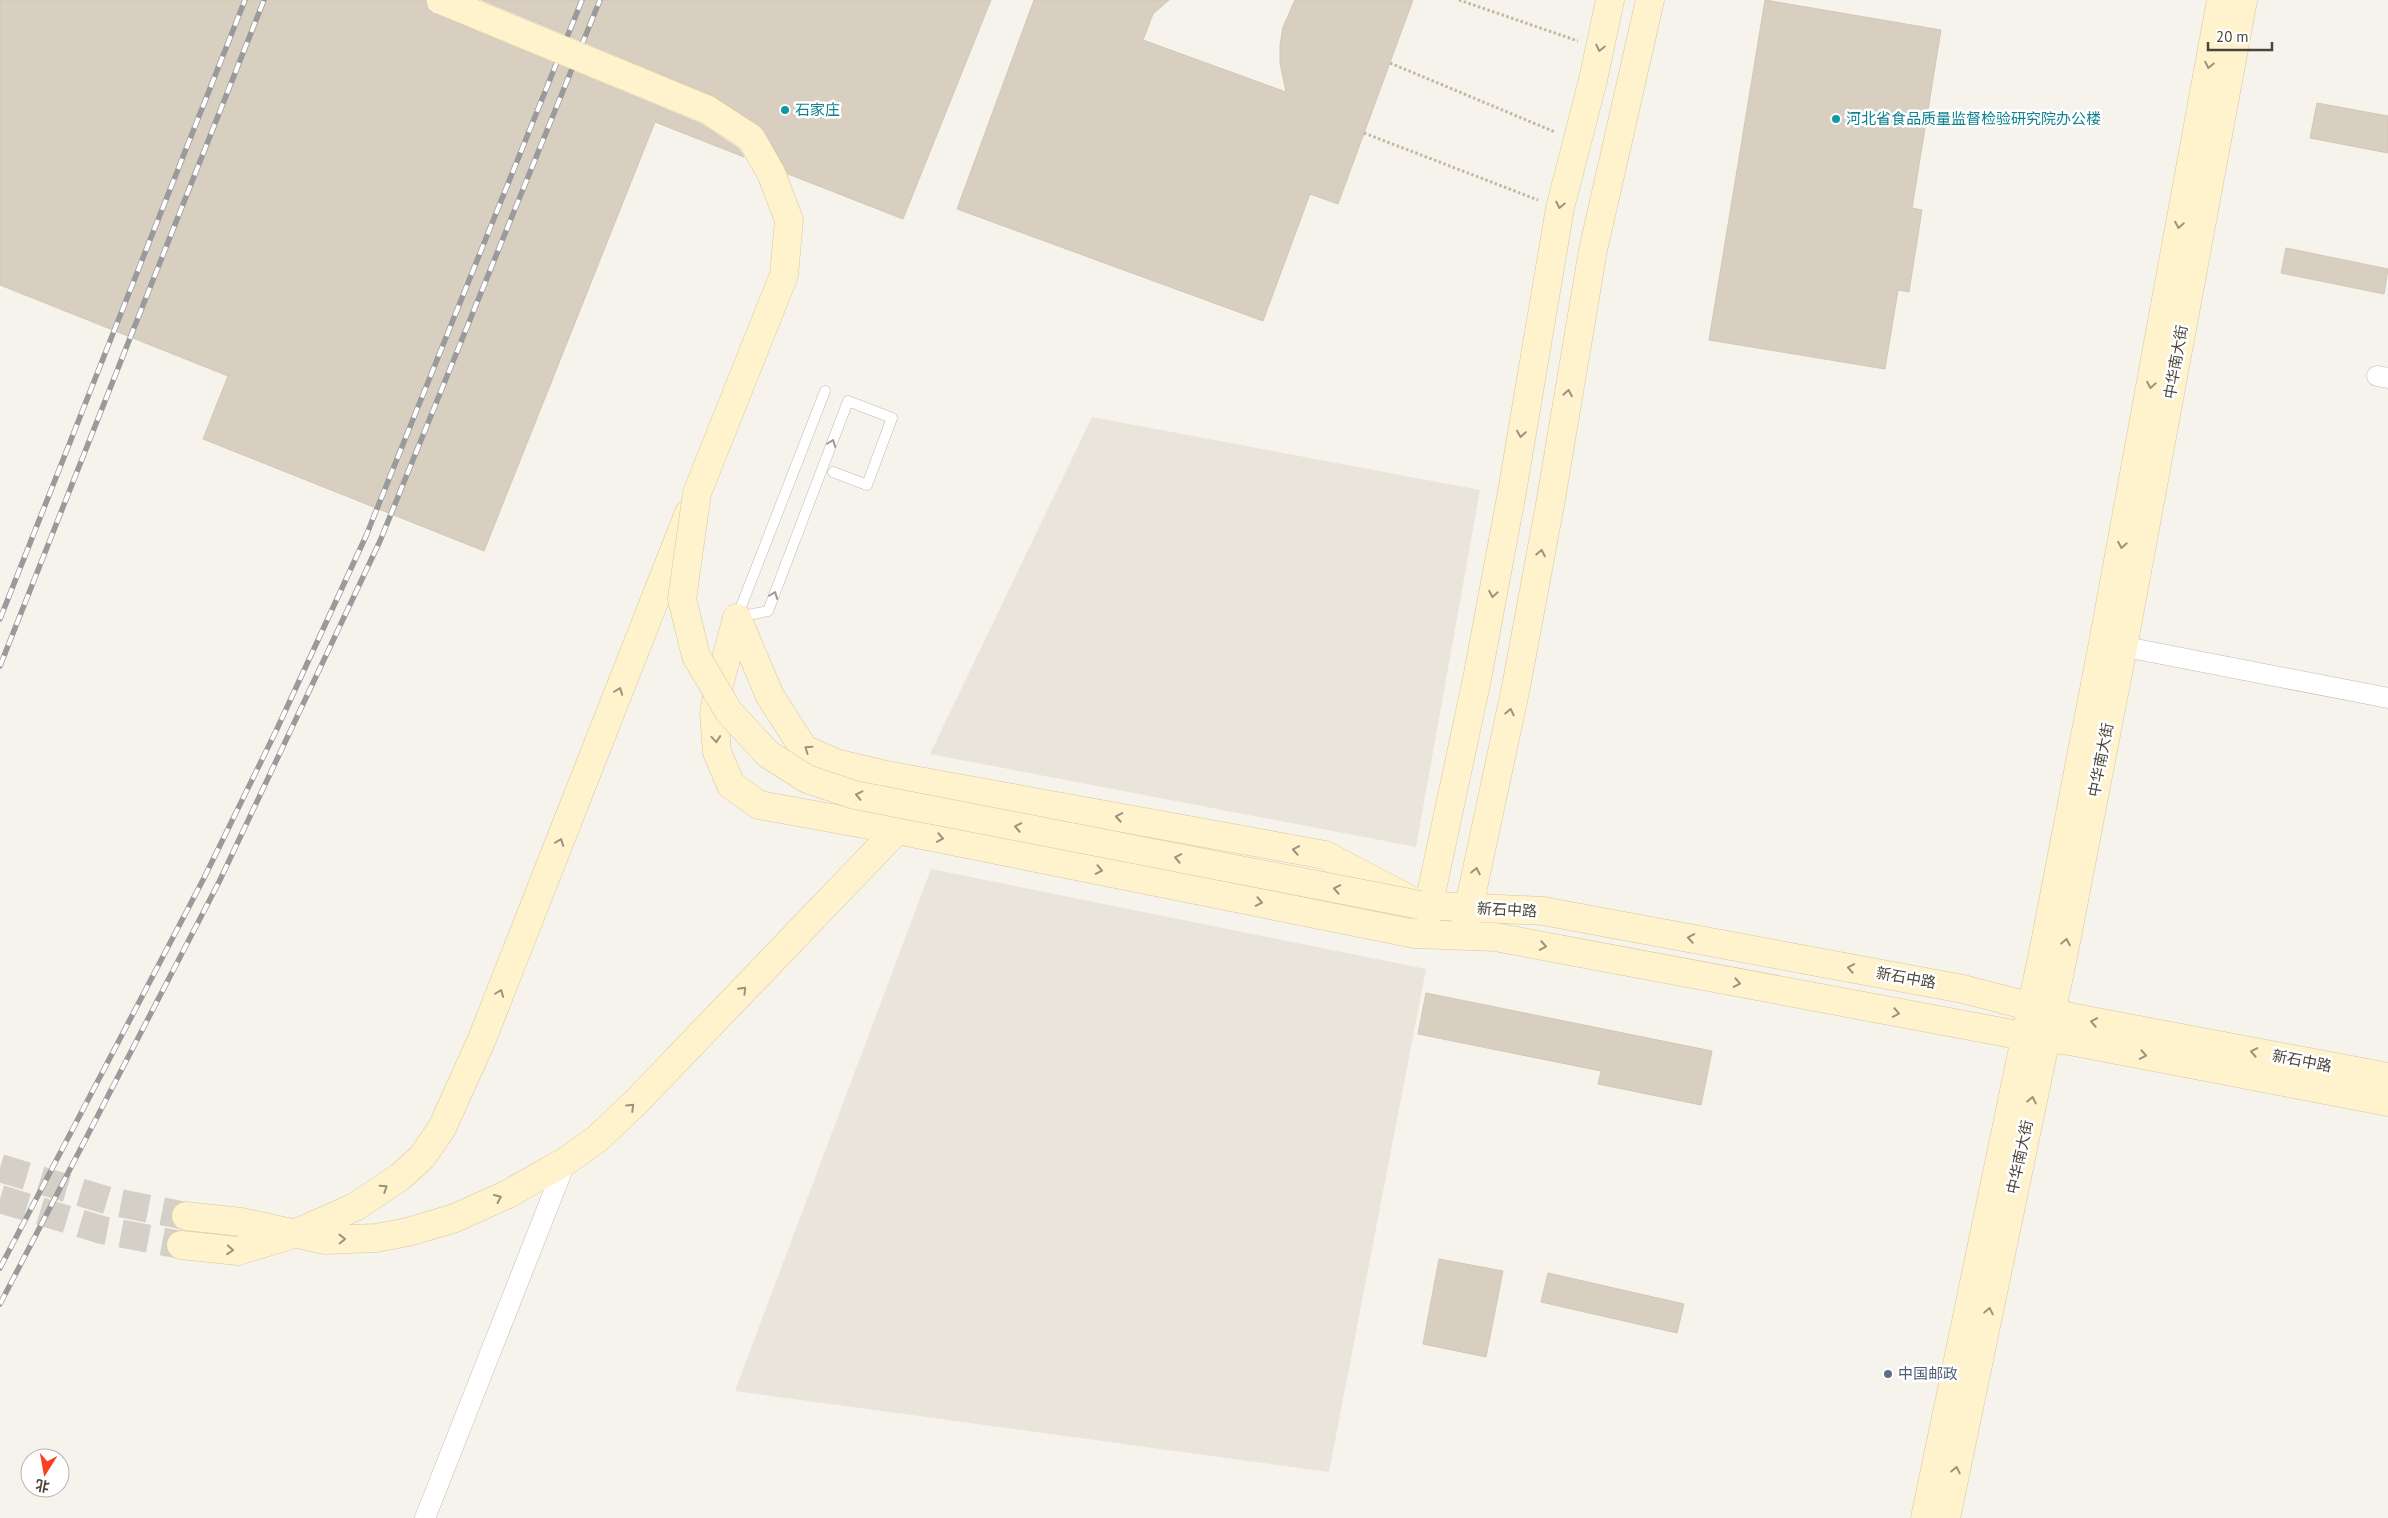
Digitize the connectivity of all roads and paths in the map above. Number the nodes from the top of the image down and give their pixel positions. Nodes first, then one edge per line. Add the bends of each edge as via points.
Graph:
1 (441, 0) edge
2 (1459, 0) edge
3 (1610, 0) edge
4 (1650, 0) edge
5 (2222, 0) edge
6 (2243, 0) edge
7 (1599, 48) junction
8 (1390, 62) dead end
9 (1364, 133) dead end
10 (1576, 140) junction
11 (1560, 208) junction
12 (825, 391) dead end
13 (833, 472) dead end
14 (697, 493) junction
15 (737, 618) junction
16 (2113, 645) junction
17 (2388, 698) edge
18 (931, 783) junction
19 (896, 830) junction
20 (1424, 905) junction
21 (1468, 908) junction
22 (1422, 934) junction
23 (1463, 936) junction
24 (2040, 1009) junction
25 (2034, 1037) junction
26 (2388, 1077) edge
27 (2388, 1102) edge
28 (566, 1161) junction
29 (186, 1216) tunnel mouth
30 (294, 1234) junction
31 (181, 1245) tunnel mouth
32 (425, 1518) edge
33 (1925, 1518) edge
34 (1946, 1518) edge

1 - 14 main road, bridge via 708,110 751,138 771,173 789,220 784,275
2 - 7 path
3 -> 7 main road
21 -> 4 main road via 1516,687 1593,250
5 -> 16 main road, 中华南大街
6 - 16 main road, 中华南大街
7 - 10 main road
8 - 10 path
9 - 11 path
10 -> 11 main road
11 -> 20 main road via 1477,679
12 - 15 lane
15 -> 13 lane via 768,611 848,402 892,418 867,485
20 -> 14 main road, 新石中路, bridge via 855,795 808,779 768,754 729,712 696,656 682,599
30 -> 14 main road, bridge via 355,1207 400,1177 422,1157 442,1128 482,1039
18 -> 15 main road via 836,764 804,749 770,696
15 -> 19 main road, 新石中路 via 714,714 717,752 731,785 759,805
16 - 17 street
16 - 24 main road, 中华南大街
18 - 19 main road
20 -> 18 main road via 1325,855
19 -> 22 main road, 新石中路
28 -> 19 main road via 597,1140 636,1102
20 - 21 main road, 新石中路
20 - 22 main road
21 - 23 main road
24 -> 21 main road, 新石中路 via 1963,989 1543,911
22 - 23 main road, 新石中路
23 -> 25 main road, 新石中路 via 1495,937
24 - 25 main road, 中华南大街
26 -> 24 main road, 新石中路
25 -> 27 main road, 新石中路 via 2070,1041
25 - 33 main road, 中华南大街
34 -> 25 main road, 中华南大街
30 -> 28 main road via 325,1240 376,1238 408,1232 455,1218 508,1194
28 - 32 street
29 - 30 main road via 241,1222
31 -> 30 main road via 238,1251

